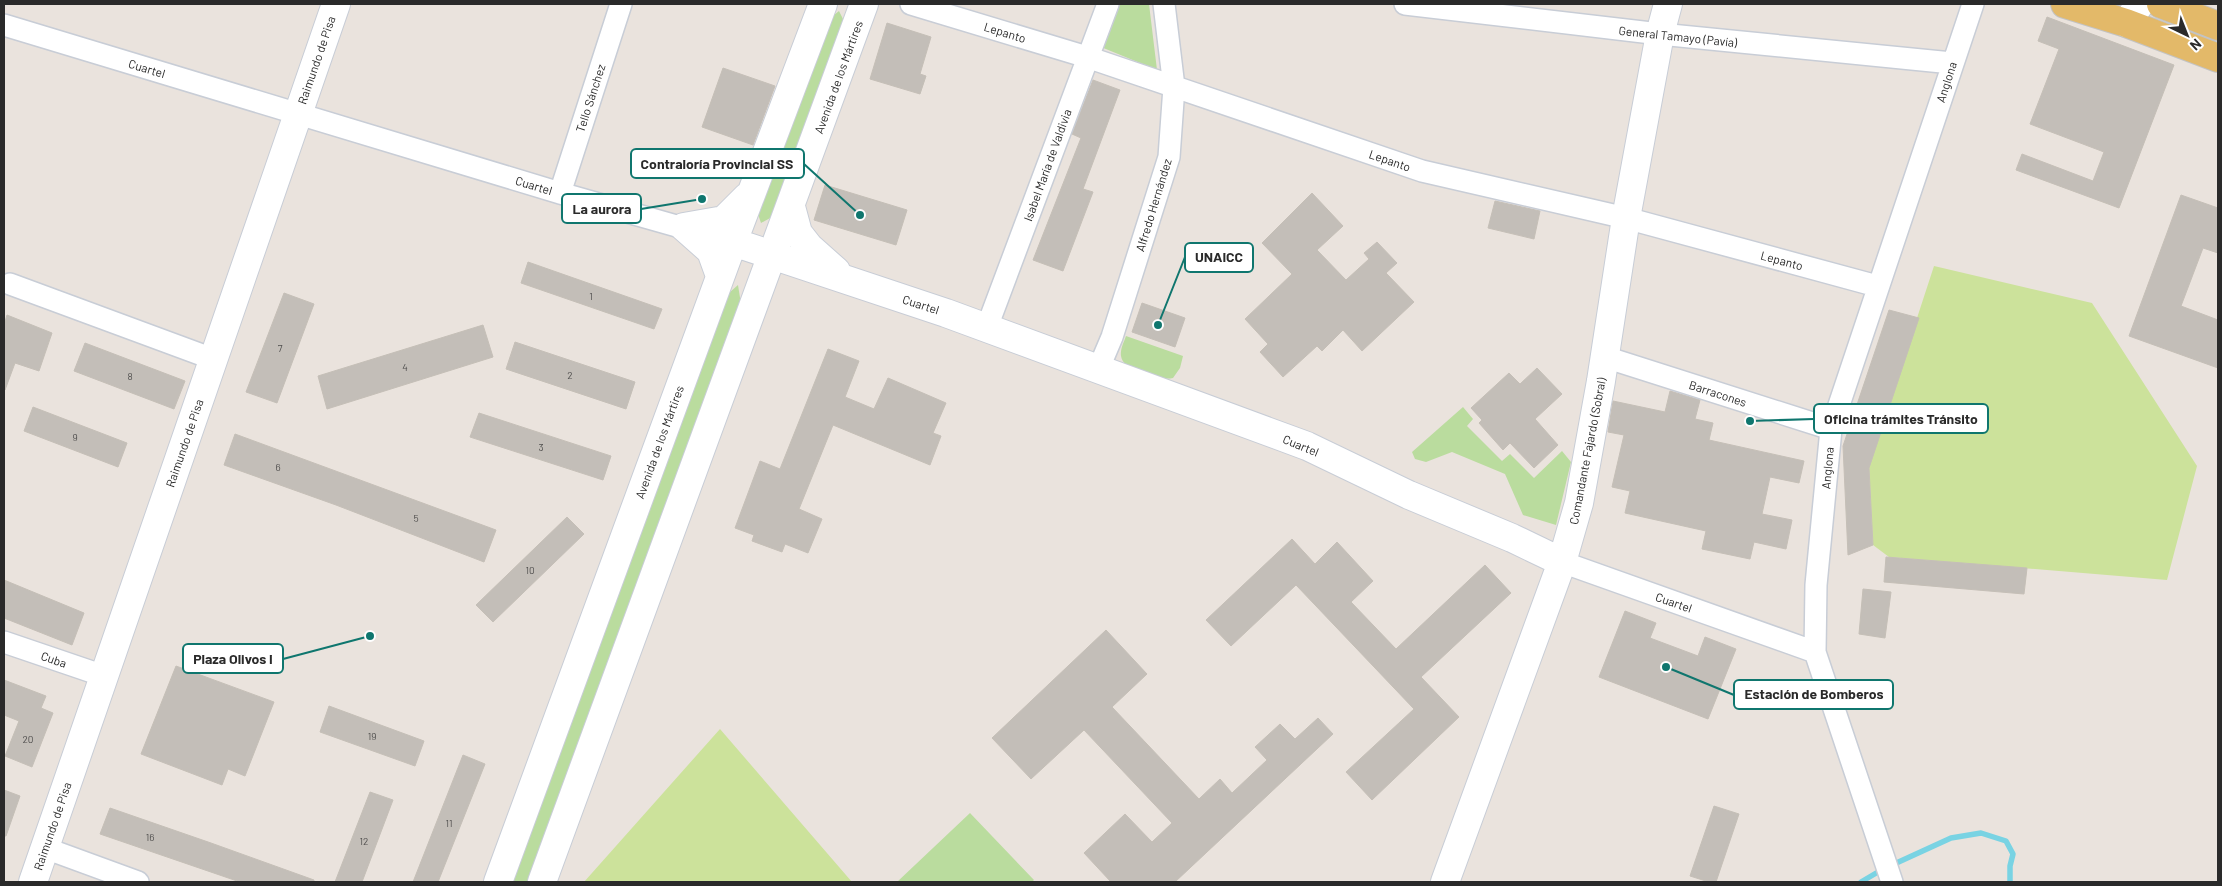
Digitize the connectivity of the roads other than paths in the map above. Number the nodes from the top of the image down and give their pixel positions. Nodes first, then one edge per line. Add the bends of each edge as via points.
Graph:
1 (336, 4) edge
2 (621, 4) edge
3 (824, 4) edge
4 (864, 4) edge
5 (911, 4) edge
6 (1108, 4) edge
7 (1164, 4) edge
8 (1405, 4) edge
9 (1668, 4) edge
10 (1973, 4) edge
11 (2065, 4) edge
12 (2162, 4) edge
13 (2211, 4) edge
14 (2131, 10) edge
15 (2218, 10) edge
16 (4, 25) edge
17 (2218, 26) edge
18 (1660, 34) junction
19 (1087, 57) junction
20 (2218, 58) edge
21 (1952, 63) junction
22 (1174, 87) junction
23 (298, 114) junction
24 (754, 191) junction
25 (560, 193) junction
26 (791, 207) junction
27 (1626, 218) junction
28 (684, 227) junction
29 (733, 242) junction
30 (773, 255) junction
31 (720, 276) junction
32 (844, 279) junction
33 (10, 284) dead end
34 (1877, 286) junction
35 (753, 304) junction
36 (987, 328) junction
37 (1605, 357) junction
38 (213, 359) junction
39 (1098, 370) junction
40 (1831, 429) junction
41 (1562, 562) junction
42 (4, 642) edge
43 (1815, 652) junction
44 (104, 676) junction
45 (44, 848) junction
46 (33, 882) edge
47 (138, 882) edge
48 (498, 882) edge
49 (542, 882) edge
50 (1445, 882) edge
51 (1892, 882) edge

1 - 23 main road, Raimundo de Pisa
2 - 25 street, Tello Sánchez
3 - 24 main road, Avenida de los Mártires
4 - 26 main road, Avenida de los Mártires
5 - 19 street, Lepanto
6 - 19 street, Isabel María de Valdivia
7 - 22 street, Alfredo Hernández
8 - 18 street, General Tamayo (Pavía)
9 - 18 main road, Comandante Fajardo (Sobral)
10 - 21 street, Anglona
11 - 14 main road
12 - 17 main road
13 - 15 main road
14 - 20 main road
16 - 23 street, Cuartel
18 - 21 street, General Tamayo (Pavía)
18 - 27 main road, Comandante Fajardo (Sobral)
19 - 22 street, Lepanto
19 - 36 street, Isabel María de Valdivia
21 - 34 street, Anglona
22 - 27 street, Lepanto via 1422,171
22 - 39 street, Alfredo Hernández via 1169,158 1112,337
23 - 25 street, Cuartel
23 - 38 main road, Raimundo de Pisa
24 - 28 main road via 724,220
24 - 29 main road, Avenida de los Mártires
25 - 28 street, Cuartel
26 - 30 main road, Avenida de los Mártires
26 - 32 main road via 798,233
27 - 34 street, Lepanto
27 - 37 main road, Comandante Fajardo (Sobral)
28 - 29 street, Cuartel
28 - 31 main road via 711,251
29 - 30 main road, Cuartel
29 - 31 main road, Avenida de los Mártires
30 - 32 main road, Cuartel
30 - 35 main road, Avenida de los Mártires
31 - 48 main road, Avenida de los Mártires
32 - 35 main road via 794,276 776,283
32 - 36 main road, Cuartel
33 - 38 street
34 - 40 street, Anglona
35 - 49 main road, Avenida de los Mártires
36 - 39 main road, Cuartel
37 - 40 street, Barracones
37 - 41 main road, Comandante Fajardo (Sobral) via 1579,503
38 - 44 main road, Raimundo de Pisa
39 - 41 main road, Cuartel via 1307,446
40 - 43 street, Anglona via 1816,585
41 - 43 street, Cuartel
41 - 50 main road, Comandante Fajardo (Sobral)
42 - 44 street, Cuba
43 - 51 street, Anglona
44 - 45 main road, Raimundo de Pisa
45 - 46 main road, Raimundo de Pisa
45 - 47 street

